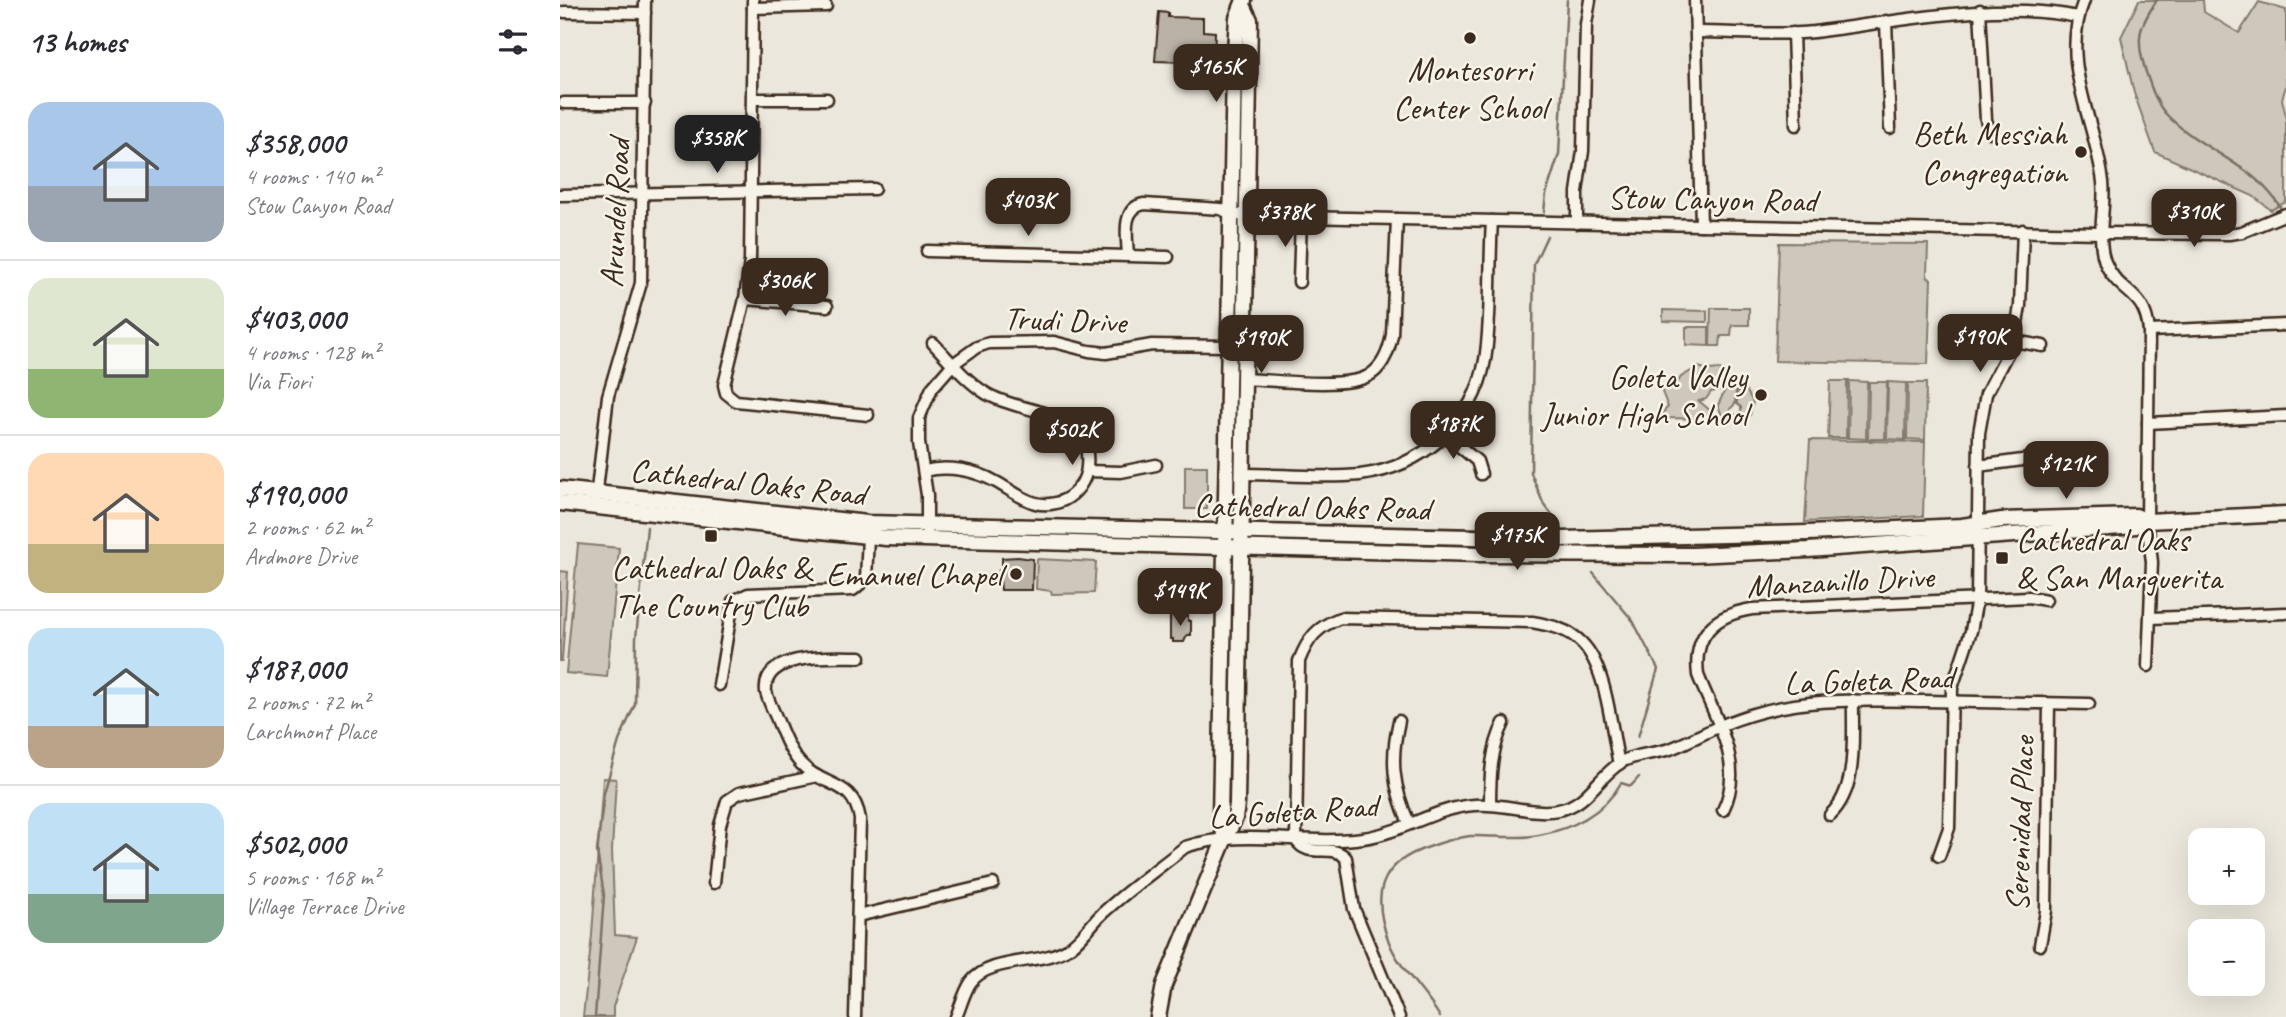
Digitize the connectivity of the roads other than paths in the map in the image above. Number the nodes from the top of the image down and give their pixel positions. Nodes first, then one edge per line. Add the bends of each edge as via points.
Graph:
1 (645, 0) edge
2 (1590, 0) edge
3 (1695, 0) edge
4 (2084, 0) edge
5 (1243, 3) edge
6 (753, 4) edge
7 (826, 6) dead end
8 (1980, 9) junction
9 (565, 12) dead end
10 (645, 13) junction
11 (2077, 17) junction
12 (1886, 21) junction
13 (1696, 32) junction
14 (1793, 33) junction
15 (753, 99) junction
16 (827, 99) dead end
17 (564, 103) dead end
18 (645, 103) junction
19 (1797, 125) dead end
20 (1890, 128) dead end
21 (1990, 132) dead end
22 (874, 189) dead end
23 (752, 190) junction
24 (644, 192) junction
25 (560, 195) edge
26 (1238, 215) junction
27 (2282, 217) edge
28 (1301, 218) junction
29 (1397, 219) junction
30 (1492, 221) junction
31 (1577, 223) junction
32 (1701, 225) junction
33 (2023, 230) junction
34 (2102, 233) junction
35 (927, 251) dead end
36 (1128, 255) junction
37 (1168, 257) dead end
38 (1299, 282) dead end
39 (745, 299) junction
40 (827, 306) dead end
41 (2286, 325) edge
42 (1981, 330) dead end
43 (2149, 331) junction
44 (2014, 341) junction
45 (933, 343) dead end
46 (1227, 346) junction
47 (2043, 346) dead end
48 (953, 365) junction
49 (1243, 379) junction
50 (868, 415) dead end
51 (2286, 416) edge
52 (2148, 423) junction
53 (1446, 435) junction
54 (2045, 453) dead end
55 (1156, 465) dead end
56 (1978, 466) junction
57 (924, 471) junction
58 (1087, 471) junction
59 (1242, 474) junction
60 (1481, 474) dead end
61 (560, 489) edge
62 (596, 500) junction
63 (560, 503) edge
64 (2286, 514) edge
65 (2147, 521) junction
66 (1978, 523) junction
67 (927, 532) junction
68 (1226, 532) junction
69 (1241, 532) junction
70 (867, 536) junction
71 (1978, 539) junction
72 (1226, 548) junction
73 (1241, 548) junction
74 (1977, 599) junction
75 (2046, 600) dead end
76 (2286, 613) edge
77 (2151, 618) junction
78 (860, 657) dead end
79 (2148, 666) dead end
80 (719, 685) dead end
81 (1853, 700) junction
82 (1951, 702) junction
83 (2049, 704) junction
84 (2089, 704) dead end
85 (1399, 722) dead end
86 (1504, 723) dead end
87 (1718, 726) junction
88 (1619, 764) junction
89 (817, 776) junction
90 (1490, 804) junction
91 (1723, 810) dead end
92 (1830, 815) dead end
93 (1409, 823) junction
94 (1224, 838) junction
95 (1296, 840) junction
96 (1939, 856) dead end
97 (714, 883) dead end
98 (993, 884) dead end
99 (858, 916) junction
100 (2040, 946) dead end
101 (855, 1017) edge
102 (956, 1017) edge
103 (1158, 1017) edge
104 (1399, 1017) edge

1 - 10 street, Arundel Road
2 - 31 street
3 - 13 street
4 - 11 street
5 - 26 main road via 1250,20
6 - 7 street
6 - 15 street
8 - 11 street via 2046,9
8 - 12 street
8 - 21 street
9 - 10 street
10 - 18 street, Arundel Road
11 - 34 street via 2074,50 2101,167
12 - 14 street
12 - 20 street
13 - 14 street
13 - 32 street
14 - 19 street
15 - 16 street
15 - 23 street
17 - 18 street
18 - 24 street, Arundel Road
22 - 23 street
23 - 24 street
23 - 39 street
24 - 25 street
24 - 62 street, Arundel Road via 641,283 608,396
26 - 28 street, Stow Canyon Road
26 - 36 street, Stow Canyon Road via 1195,206 1135,206 1128,219
26 - 46 main road
26 - 49 main road
27 - 34 street, Stow Canyon Road via 2229,234
28 - 29 street, Stow Canyon Road
28 - 38 street
29 - 30 street, Stow Canyon Road
29 - 49 street via 1392,335 1377,370 1345,383
30 - 31 street, Stow Canyon Road
30 - 53 street via 1485,361 1468,406
31 - 32 street, Stow Canyon Road
32 - 33 street, Stow Canyon Road
33 - 34 street, Stow Canyon Road
33 - 44 street
34 - 43 street via 2108,270 2146,310
35 - 36 street
36 - 37 street
39 - 40 street
39 - 50 street via 724,385 732,399
41 - 43 street
42 - 44 street
43 - 52 street
44 - 47 street
44 - 56 street via 1986,394
45 - 48 street
46 - 48 street, Trudi Drive via 1152,345 1106,353 1054,342 989,343
46 - 68 main road
48 - 57 street, Trudi Drive via 932,388 919,418
48 - 58 street via 995,398 1065,419 1086,447
49 - 59 main road
51 - 52 street
52 - 65 street
53 - 59 street via 1421,455 1374,472
53 - 60 street via 1477,461
54 - 56 street
55 - 58 street via 1121,472
56 - 66 street
57 - 58 street via 943,468 979,474 1023,500 1044,505 1074,493
57 - 67 street, Trudi Drive
59 - 69 main road
61 - 62 main road, Cathedral Oaks Road
62 - 63 main road, Cathedral Oaks Road
62 - 67 main road, Cathedral Oaks Road
62 - 70 main road, Cathedral Oaks Road
64 - 65 main road, Cathedral Oaks Road
65 - 66 main road, Cathedral Oaks Road via 2136,516
65 - 71 main road, Cathedral Oaks Road via 2136,526
65 - 77 street
66 - 69 main road, Cathedral Oaks Road via 1679,538
66 - 71 street
67 - 68 main road, Cathedral Oaks Road
67 - 70 main road, Cathedral Oaks Road
67 - 72 main road, Cathedral Oaks Road
68 - 69 main road, Cathedral Oaks Road
68 - 72 main road
69 - 73 main road
70 - 80 street via 866,579 853,590 748,594 733,600
71 - 73 main road, Cathedral Oaks Road via 1692,555
71 - 74 street
72 - 73 main road, Cathedral Oaks Road
72 - 94 main road via 1220,818
73 - 94 main road via 1237,804
74 - 75 street, Manzanillo Drive
74 - 82 street
74 - 87 street, Manzanillo Drive via 1752,609 1722,617 1705,634 1696,660
76 - 77 street
77 - 79 street
78 - 89 street via 799,660 775,669 769,677 766,694 790,750
81 - 82 street, La Goleta Road
81 - 87 street, La Goleta Road via 1778,707
81 - 92 street via 1849,773 1839,807
82 - 83 street, La Goleta Road
82 - 96 street via 1949,828
83 - 84 street, La Goleta Road
83 - 100 street, Serenidad Place via 2046,911
85 - 93 street via 1394,777
86 - 90 street via 1493,756
87 - 88 street, La Goleta Road via 1672,748
87 - 91 street, Manzanillo Drive via 1733,763 1732,790
88 - 90 street, La Goleta Road via 1588,796 1557,811
88 - 95 street via 1595,663 1583,643 1561,629 1532,622 1340,618 1311,635 1299,661
89 - 97 street via 739,793 727,801
89 - 99 street via 852,795 858,805
90 - 93 street, La Goleta Road via 1454,807
93 - 95 street, La Goleta Road via 1362,838
94 - 95 street, La Goleta Road
94 - 102 street, La Goleta Road via 1185,847 1107,909 1066,950 976,976
94 - 103 main road via 1164,985
95 - 104 street via 1307,850 1336,850 1346,858 1354,909
98 - 99 street
99 - 101 street

